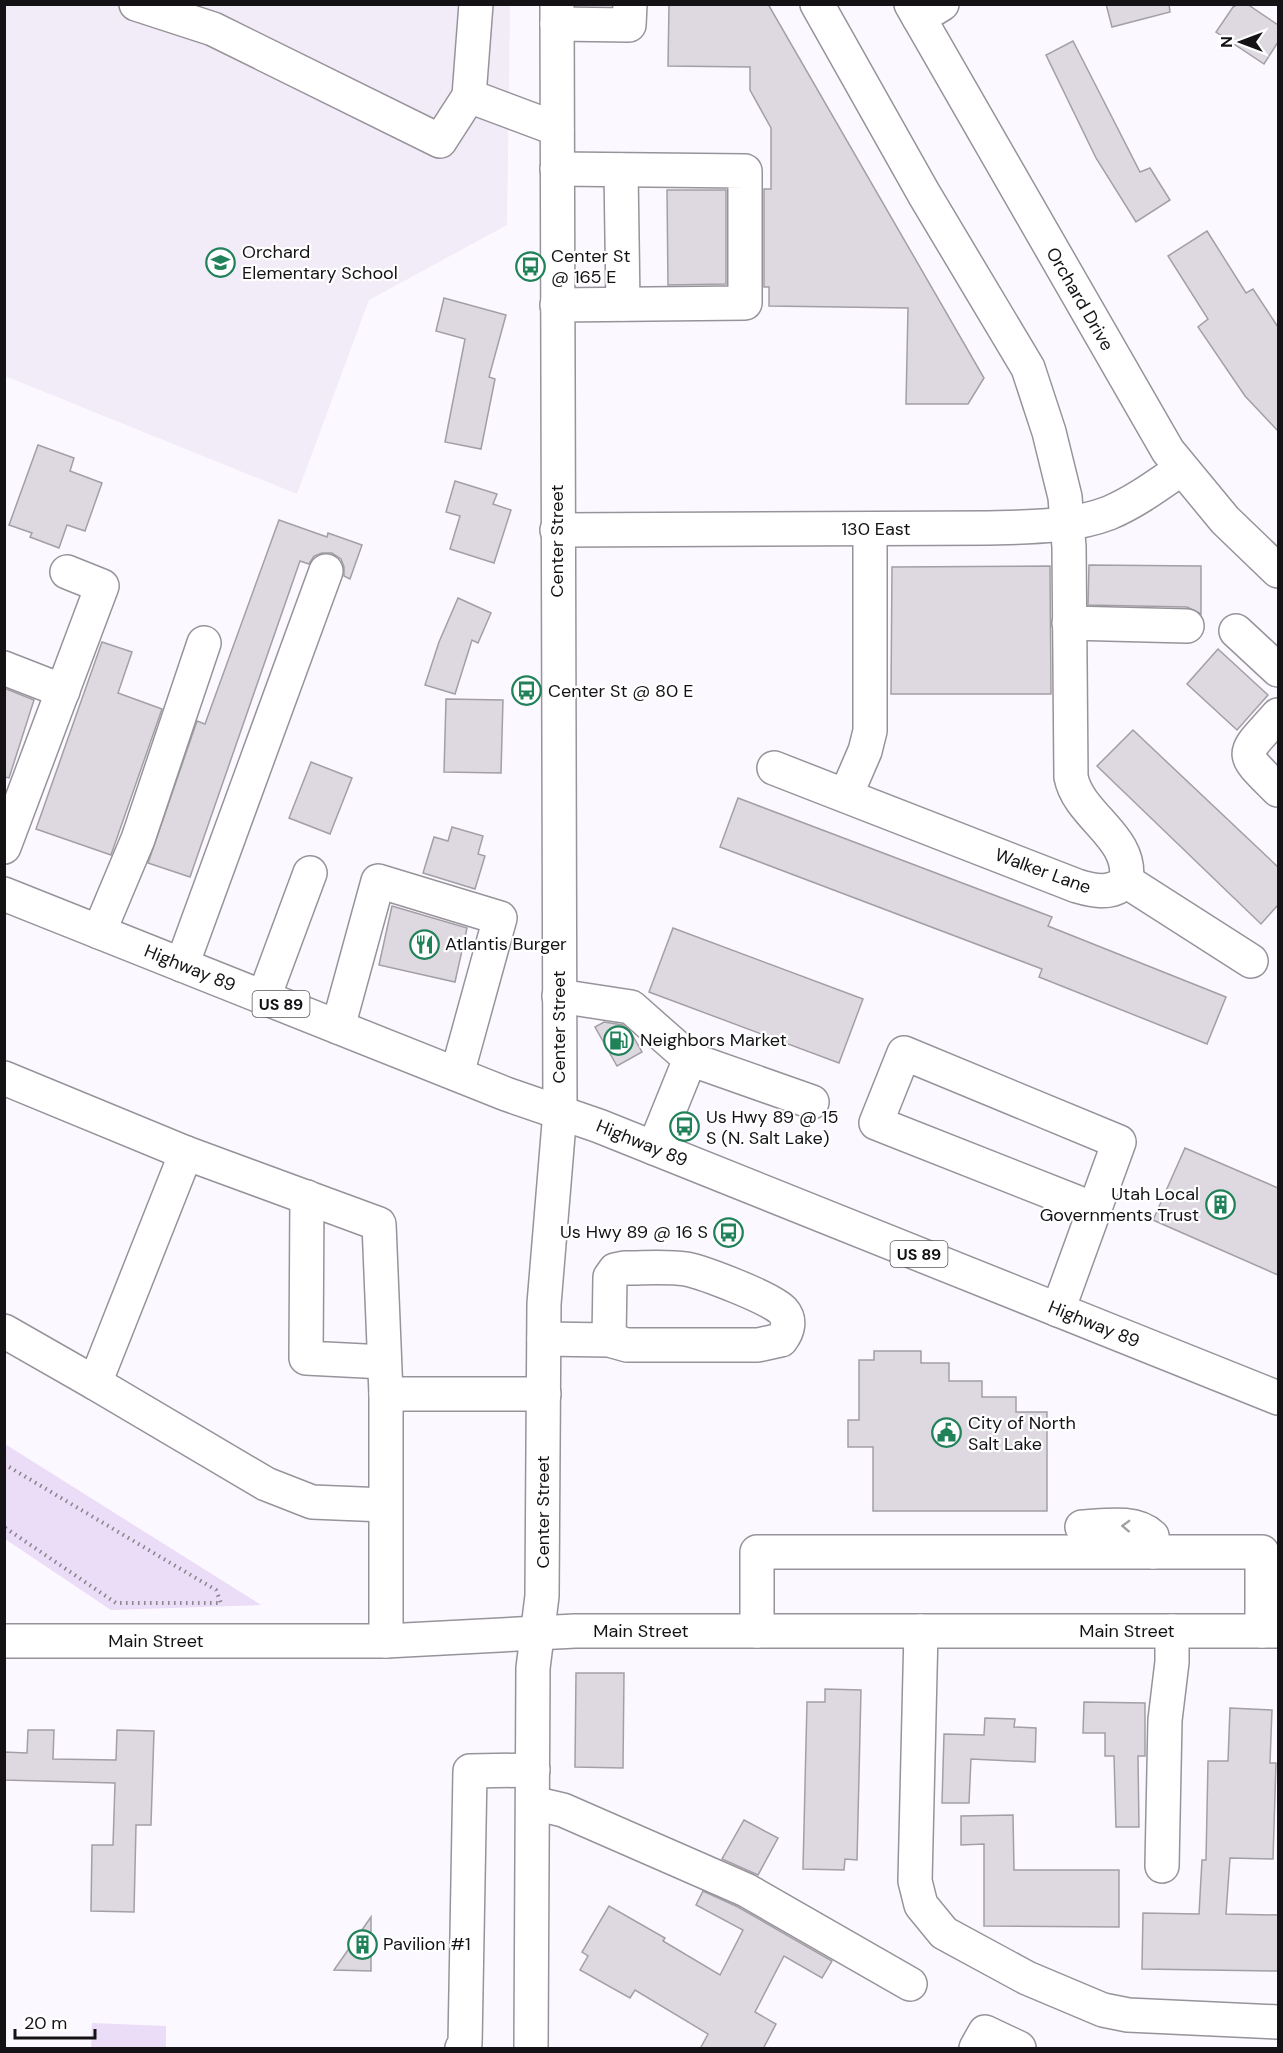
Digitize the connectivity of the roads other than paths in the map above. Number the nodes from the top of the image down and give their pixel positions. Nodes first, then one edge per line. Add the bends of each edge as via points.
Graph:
1 (136, 4) edge
2 (630, 4) edge
3 (817, 4) edge
4 (467, 8) edge
5 (924, 9) edge
6 (557, 14) edge
7 (469, 96) junction
8 (558, 129) junction
9 (558, 169) junction
10 (621, 170) junction
11 (623, 304) junction
12 (558, 305) junction
13 (1181, 469) junction
14 (1068, 522) junction
15 (870, 529) junction
16 (558, 530) junction
17 (326, 571) dead end
18 (1278, 571) edge
19 (67, 572) dead end
20 (1069, 623) junction
21 (1187, 626) dead end
22 (1236, 631) dead end
23 (204, 644) dead end
24 (4, 668) edge
25 (1278, 670) edge
26 (63, 691) junction
27 (1278, 715) edge
28 (774, 768) dead end
29 (1278, 790) edge
30 (846, 795) junction
31 (13, 798) edge
32 (4, 847) edge
33 (310, 873) dead end
34 (1126, 881) junction
35 (4, 894) edge
36 (99, 932) junction
37 (1251, 961) dead end
38 (182, 965) junction
39 (559, 996) junction
40 (264, 997) junction
41 (338, 1027) junction
42 (690, 1059) junction
43 (457, 1074) junction
44 (4, 1078) edge
45 (812, 1102) dead end
46 (560, 1110) junction
47 (654, 1148) junction
48 (186, 1153) junction
49 (307, 1197) junction
50 (1094, 1209) junction
51 (1058, 1310) junction
52 (4, 1331) edge
53 (544, 1339) junction
54 (609, 1340) junction
55 (385, 1378) junction
56 (95, 1383) junction
57 (544, 1394) junction
58 (1278, 1398) edge
59 (385, 1505) junction
60 (1082, 1527) dead end
61 (1154, 1552) junction
62 (757, 1630) junction
63 (921, 1631) junction
64 (1172, 1631) junction
65 (1270, 1631) edge
66 (537, 1634) junction
67 (4, 1641) edge
68 (386, 1641) junction
69 (533, 1770) junction
70 (533, 1803) junction
71 (1162, 1866) dead end
72 (910, 1984) dead end
73 (1278, 2022) edge
74 (462, 2049) edge
75 (531, 2049) edge
76 (976, 2049) edge
77 (1019, 2049) edge

1 - 7 main road via 213,29 440,141
2 - 6 main road via 630,25
3 - 14 main road via 1028,368 1049,432
4 - 7 main road
5 - 13 main road, Orchard Drive via 1152,425
6 - 8 main road, Center Street
7 - 8 main road
8 - 9 main road, Center Street
9 - 10 main road
9 - 12 main road, Center Street
10 - 11 main road
10 - 11 main road via 746,171 746,303
11 - 12 main road
12 - 16 main road, Center Street
13 - 14 main road, 130 East via 1116,510
13 - 18 main road, Orchard Drive via 1225,520
14 - 15 main road, 130 East via 1015,528
14 - 20 main road
15 - 16 main road, 130 East
15 - 30 main road via 870,731 866,751
16 - 39 main road, Center Street
17 - 38 main road
19 - 26 main road via 102,586
20 - 21 main road
20 - 34 main road via 1072,786 1085,808 1119,844 1126,862
22 - 25 main road
23 - 36 main road via 138,839
24 - 26 main road
26 - 31 main road
27 - 29 main road via 1248,753 1250,762
28 - 30 main road, Walker Lane
30 - 34 main road, Walker Lane via 1077,886 1105,891
31 - 32 main road
33 - 40 main road
34 - 37 main road
35 - 36 main road, Highway 89 / US 89
36 - 38 main road, Highway 89 / US 89
38 - 40 main road, Highway 89 / US 89
39 - 42 main road via 631,1006
39 - 46 main road, Center Street
40 - 41 main road, Highway 89 / US 89
41 - 43 main road, Highway 89 / US 89
41 - 43 main road via 378,881 500,918
42 - 45 main road
42 - 47 main road
43 - 46 main road, Highway 89 / US 89
44 - 48 main road
46 - 47 main road, Highway 89 / US 89
46 - 53 main road, Center Street
47 - 51 main road, Highway 89 / US 89
48 - 49 main road
48 - 56 main road
49 - 55 main road via 379,1224
49 - 55 main road via 306,1358
50 - 50 main road via 1119,1142 904,1053 876,1123
50 - 51 main road
51 - 58 main road, Highway 89 / US 89
52 - 56 main road
53 - 54 main road
53 - 57 main road, Center Street
54 - 54 main road via 627,1345 766,1344 781,1340 788,1318 771,1302 699,1272 683,1268 620,1268 612,1272 609,1281
55 - 57 main road
55 - 59 main road
56 - 59 main road via 266,1484 312,1502
57 - 66 main road, Center Street via 542,1596
59 - 68 main road
61 -> 60 main road via 1152,1536 1142,1529
61 - 62 main road via 757,1552
61 - 65 main road via 1262,1552
62 - 63 main road, Main Street
62 - 66 main road, Main Street via 575,1630
63 - 64 main road, Main Street
63 - 73 main road via 915,1881 921,1905 934,1925 990,1961 1109,2012
64 - 65 main road, Main Street
64 - 71 main road via 1165,1720
66 - 68 main road, Main Street
66 - 69 main road, Center Street
67 - 68 main road, Main Street
69 - 70 main road, Center Street
69 - 74 main road via 470,1771
70 - 72 main road via 563,1810 746,1890
70 - 75 main road, Center Street
76 - 77 main road via 985,2032

